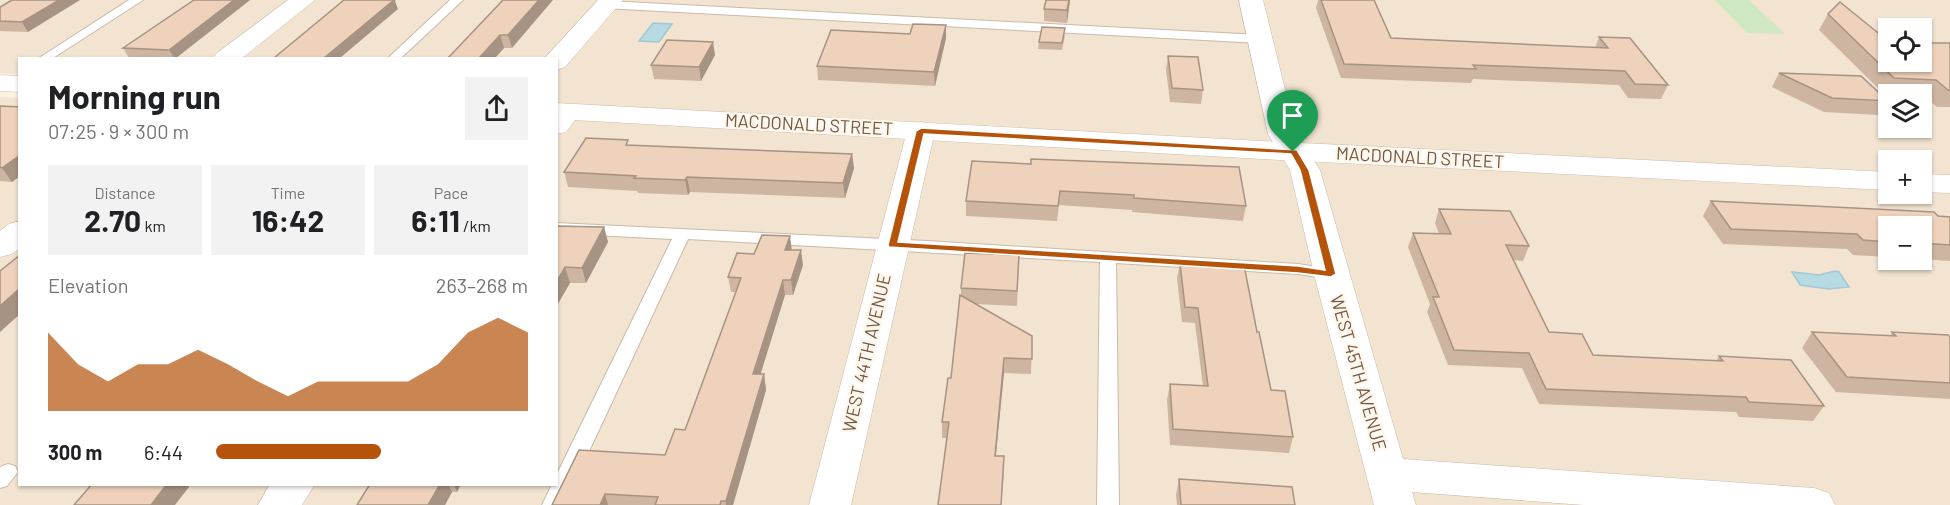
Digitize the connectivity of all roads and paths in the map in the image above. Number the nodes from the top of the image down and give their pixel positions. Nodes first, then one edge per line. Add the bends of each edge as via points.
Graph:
1 (137, 0) edge
2 (303, 0) edge
3 (457, 0) edge
4 (1251, 0) edge
5 (609, 2) edge
6 (1260, 39) junction
7 (47, 57) edge
8 (227, 57) edge
9 (395, 57) edge
10 (558, 60) edge
11 (560, 116) edge
12 (921, 131) junction
13 (1293, 152) junction
14 (1878, 181) edge
15 (1932, 183) edge
16 (1950, 184) edge
17 (558, 228) edge
18 (18, 233) edge
19 (682, 235) junction
20 (893, 245) junction
21 (0, 247) edge
22 (1108, 259) junction
23 (1331, 274) junction
24 (293, 486) edge
25 (1391, 490) edge
26 (279, 505) edge
27 (553, 505) edge
28 (830, 505) edge
29 (1108, 505) edge
30 (1814, 505) edge

1 - 7 lane
2 - 8 street
3 - 9 lane
4 - 6 street, WEST 45TH AVENUE
5 - 6 lane
5 - 10 street
6 - 13 street, WEST 45TH AVENUE via 1282,134
11 - 12 street, MACDONALD STREET
12 - 13 street, MACDONALD STREET
12 - 20 street, WEST 44TH AVENUE
13 - 14 street, MACDONALD STREET
13 - 23 street, WEST 45TH AVENUE via 1305,170
15 - 16 street
17 - 19 lane
18 - 21 street
19 - 20 lane
19 - 27 lane
20 - 22 lane
20 - 28 street, WEST 44TH AVENUE
22 - 23 lane
22 - 29 lane
23 - 25 street, WEST 45TH AVENUE
24 - 26 street
25 - 30 street

